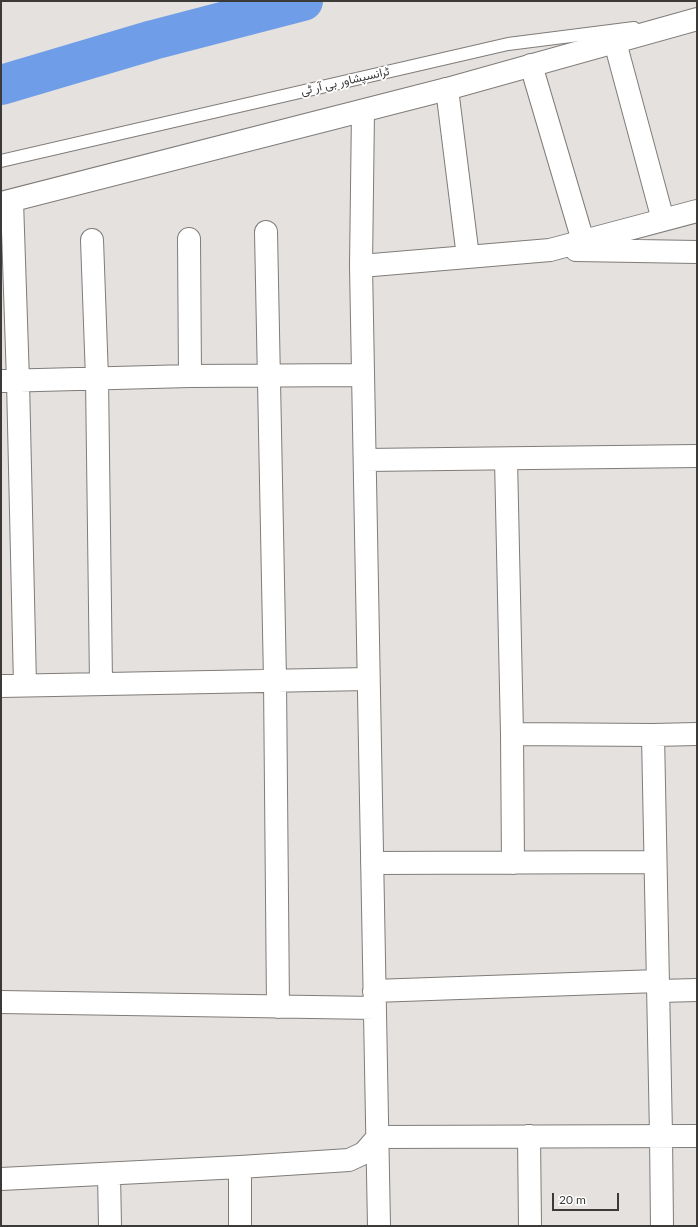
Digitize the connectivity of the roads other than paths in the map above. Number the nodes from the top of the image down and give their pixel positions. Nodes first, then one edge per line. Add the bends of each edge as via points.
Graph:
1 (696, 24) edge
2 (615, 42) junction
3 (531, 65) junction
4 (447, 89) junction
5 (363, 110) junction
6 (1, 161) edge
7 (6, 202) edge
8 (697, 211) edge
9 (663, 220) junction
10 (266, 232) dead end
11 (189, 239) dead end
12 (92, 240) dead end
13 (583, 241) junction
14 (550, 250) junction
15 (697, 252) edge
16 (468, 257) junction
17 (361, 266) junction
18 (364, 375) junction
19 (190, 376) junction
20 (269, 376) junction
21 (97, 378) junction
22 (9, 381) edge
23 (697, 456) edge
24 (506, 459) junction
25 (365, 460) junction
26 (368, 679) junction
27 (275, 680) junction
28 (101, 683) junction
29 (25, 685) junction
30 (1, 686) edge
31 (512, 734) junction
32 (697, 734) edge
33 (653, 735) junction
34 (512, 862) junction
35 (655, 862) junction
36 (372, 863) junction
37 (658, 986) junction
38 (697, 990) edge
39 (374, 1000) junction
40 (1, 1002) edge
41 (278, 1006) junction
42 (661, 1135) junction
43 (529, 1136) junction
44 (697, 1136) edge
45 (378, 1137) junction
46 (240, 1167) junction
47 (109, 1174) junction
48 (1, 1179) edge
49 (110, 1226) edge
50 (240, 1226) edge
51 (378, 1226) edge
52 (530, 1226) edge
53 (662, 1226) edge

1 - 2 street
1 - 6 lane, ٹرانسپشاور بی آر ٹی via 508,44
2 - 3 street
2 - 9 street
3 - 4 street
3 - 13 street
4 - 5 street
4 - 16 street
5 - 7 street
5 - 17 street
7 - 22 street
8 - 9 street
9 - 13 street
10 - 20 street
11 - 19 street
12 - 21 street
13 - 14 street
14 - 15 street
14 - 16 street
16 - 17 street
17 - 18 street
18 - 20 street
18 - 25 street
19 - 20 street
19 - 21 street
20 - 27 street
21 - 22 street
21 - 28 street
22 - 29 street
23 - 24 street
24 - 25 street
24 - 31 street
25 - 26 street
26 - 27 street
26 - 36 street
27 - 28 street
27 - 41 street
28 - 29 street
29 - 30 street
31 - 33 street
31 - 34 street
32 - 33 street
33 - 35 street
34 - 35 street
34 - 36 street
35 - 37 street
36 - 39 street
37 - 38 street
37 - 39 street
37 - 42 street
39 - 41 street
39 - 45 street
40 - 41 street
42 - 43 street
42 - 44 street
42 - 53 street
43 - 45 street
43 - 52 street
45 - 46 street via 364,1153 349,1160
45 - 51 street
46 - 47 street
46 - 50 street
47 - 48 street
47 - 49 street

